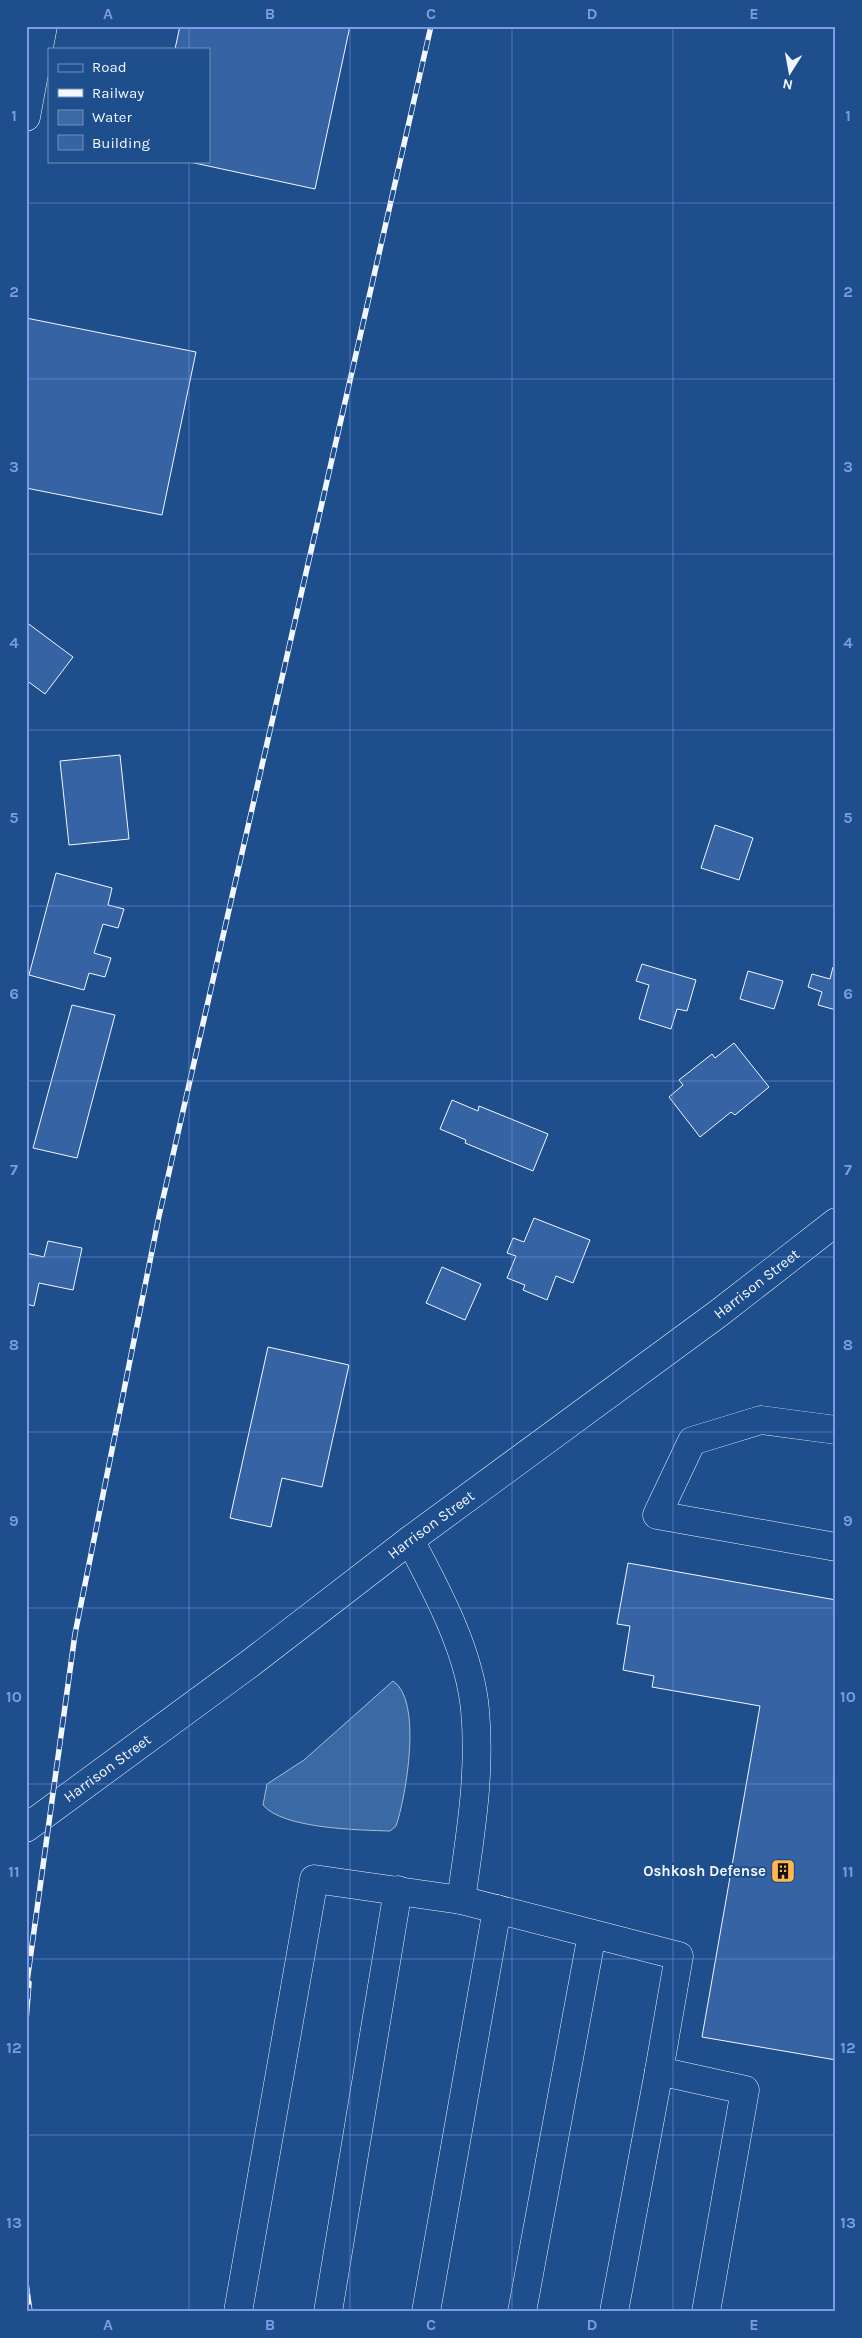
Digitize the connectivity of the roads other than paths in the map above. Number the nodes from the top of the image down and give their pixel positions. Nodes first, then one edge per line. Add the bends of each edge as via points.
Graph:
1 (43, 26) edge
2 (26, 117) edge
3 (836, 1222) edge
4 (836, 1430) edge
5 (410, 1540) junction
6 (836, 1547) edge
7 (26, 1828) edge
8 (398, 1890) junction
9 (461, 1900) junction
10 (497, 1909) junction
11 (592, 1934) junction
12 (659, 2071) junction
13 (238, 2312) edge
14 (328, 2312) edge
15 (426, 2312) edge
16 (522, 2312) edge
17 (614, 2312) edge
18 (706, 2312) edge

1 - 2 street
3 - 5 street, Harrison Street via 719,1313
4 - 6 street via 761,1420 692,1441 657,1515
5 - 7 street, Harrison Street via 252,1662
5 - 9 street via 438,1593 460,1649 475,1710 475,1800
8 - 9 street
8 - 13 street via 314,1879
8 - 14 street
9 - 10 street
10 - 11 street
10 - 15 street
11 - 12 street via 679,1956
11 - 16 street
12 - 17 street
12 - 18 street via 745,2090

